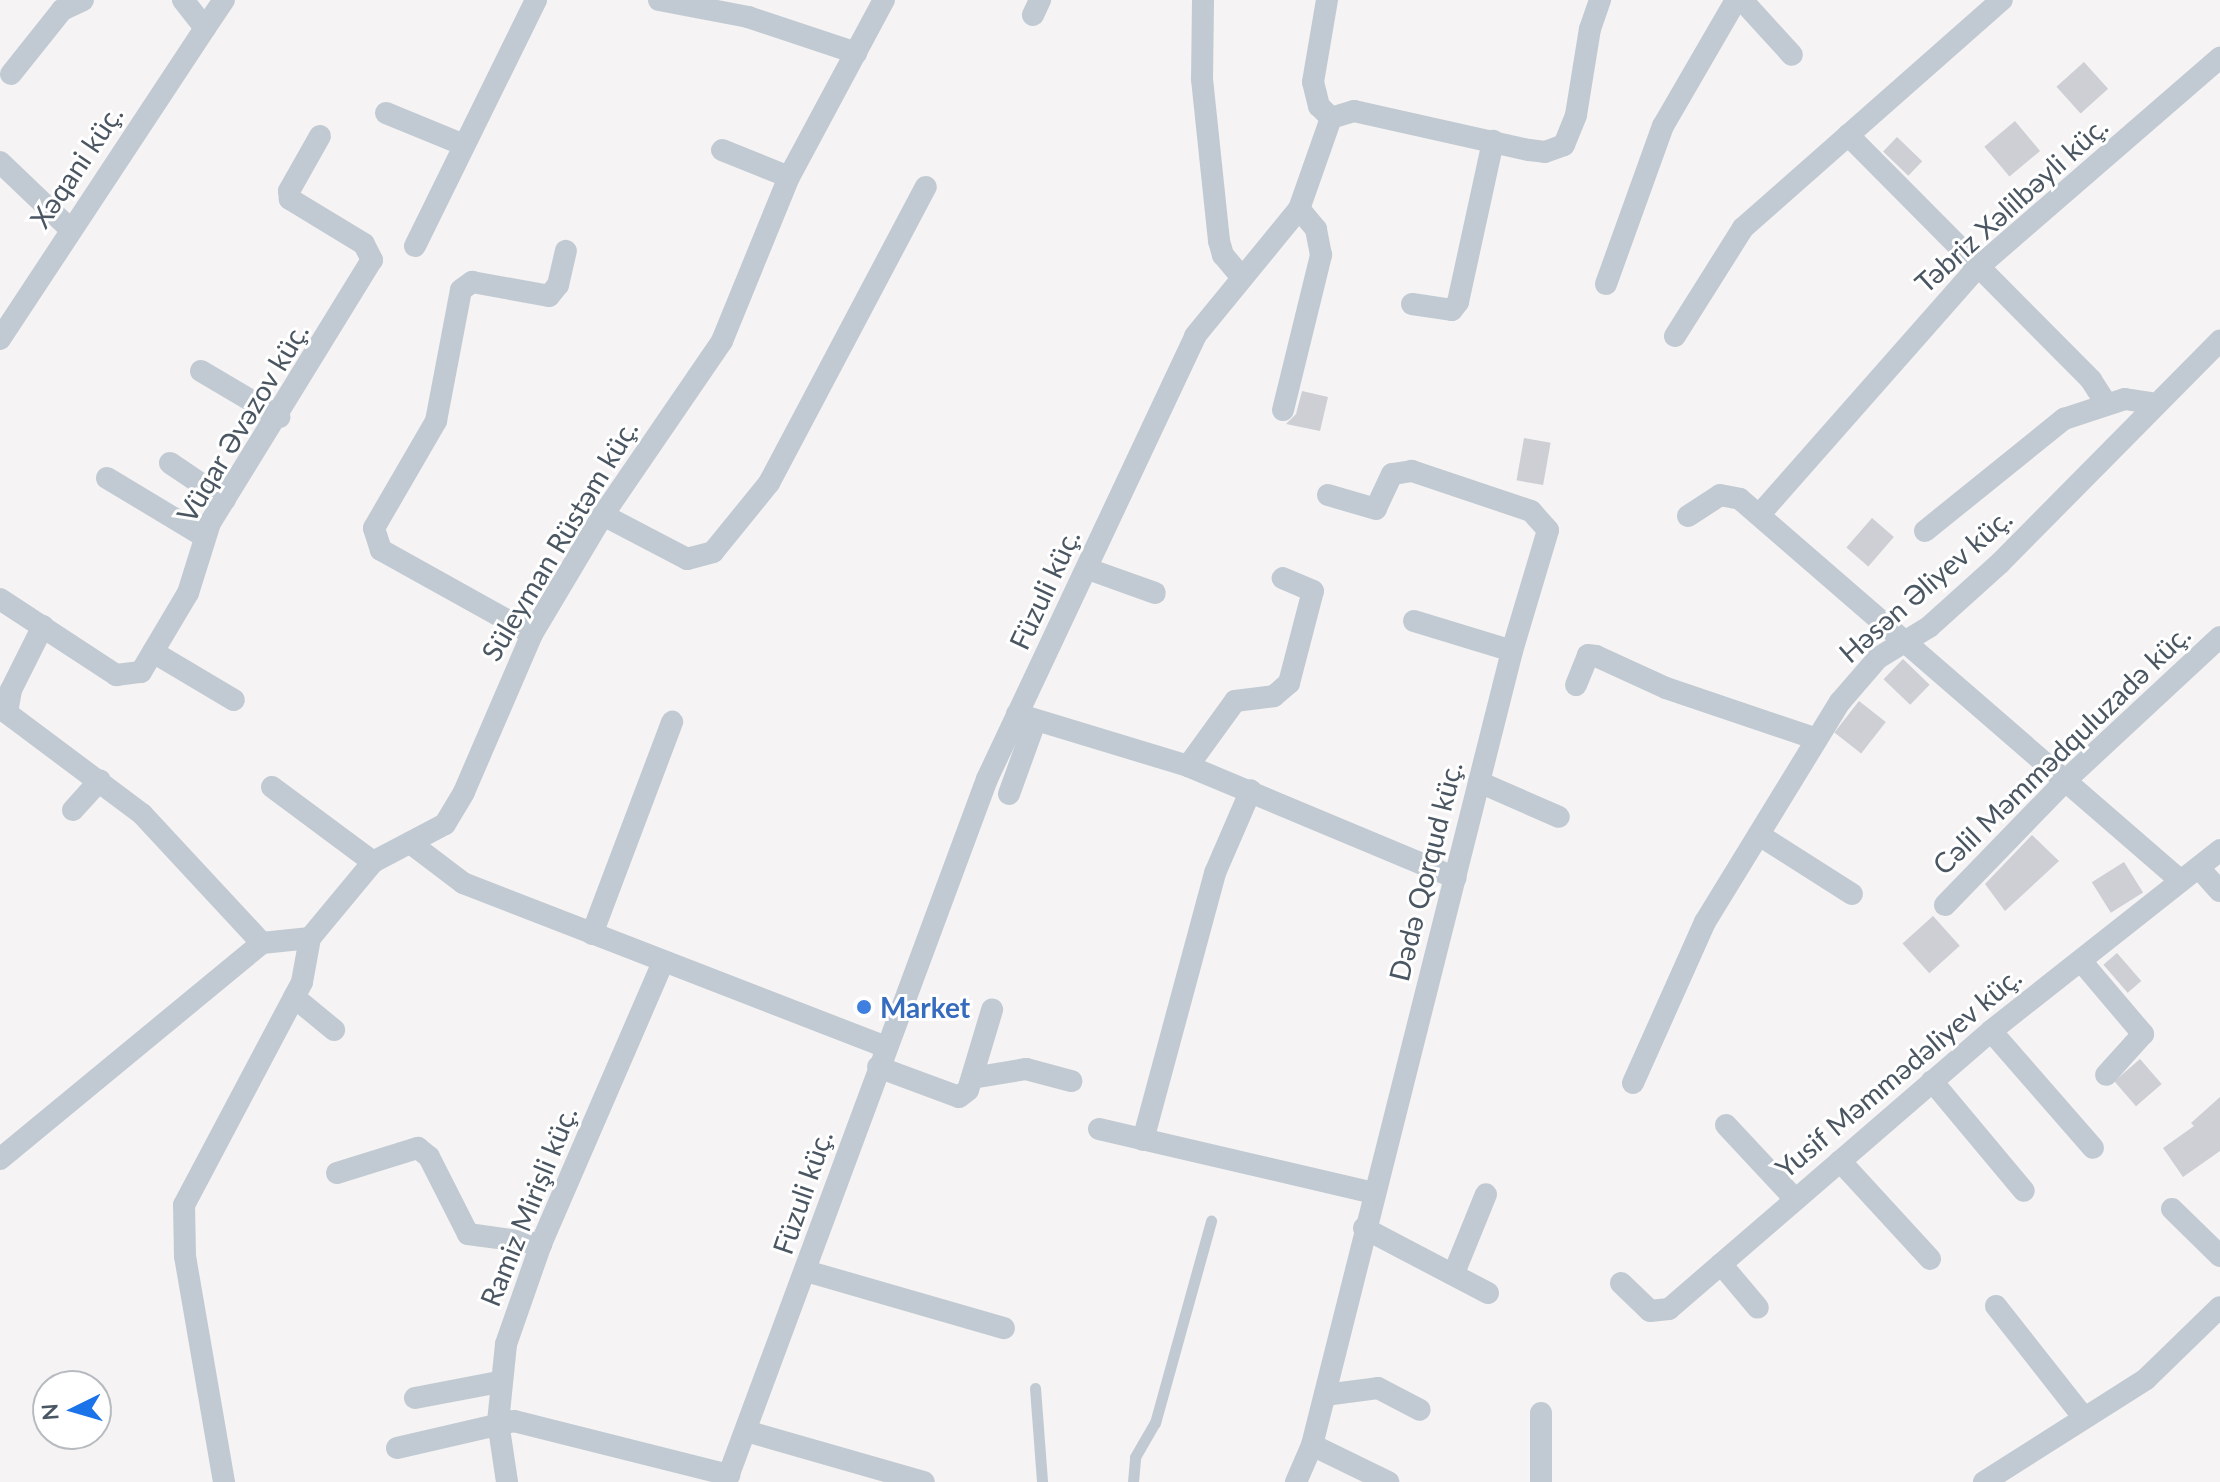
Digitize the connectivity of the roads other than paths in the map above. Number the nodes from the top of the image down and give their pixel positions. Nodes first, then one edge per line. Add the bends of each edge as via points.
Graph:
1 (83, 0) edge
2 (183, 0) edge
3 (224, 0) edge
4 (536, 0) edge
5 (659, 0) edge
6 (884, 0) edge
7 (1203, 0) edge
8 (1327, 0) edge
9 (1600, 0) edge
10 (1739, 0) edge
11 (2002, 0) edge
12 (205, 28) junction
13 (856, 53) junction
14 (1792, 55) dead end
15 (2220, 58) edge
16 (11, 74) dead end
17 (386, 113) dead end
18 (1331, 118) junction
19 (1848, 135) junction
20 (320, 136) dead end
21 (1493, 141) junction
22 (464, 145) junction
23 (722, 150) dead end
24 (0, 162) edge
25 (789, 177) junction
26 (926, 187) dead end
27 (1299, 209) junction
28 (69, 228) junction
29 (415, 246) dead end
30 (566, 251) dead end
31 (1976, 269) junction
32 (1240, 275) junction
33 (1606, 284) dead end
34 (1412, 304) dead end
35 (1675, 336) dead end
36 (0, 339) edge
37 (2220, 341) edge
38 (201, 371) dead end
39 (2106, 403) junction
40 (2155, 404) junction
41 (1283, 410) dead end
42 (279, 417) junction
43 (170, 463) dead end
44 (107, 478) dead end
45 (1328, 495) dead end
46 (225, 500) junction
47 (1760, 514) junction
48 (603, 515) junction
49 (1688, 516) dead end
50 (1925, 531) dead end
51 (205, 537) junction
52 (1088, 569) junction
53 (1283, 578) dead end
54 (1155, 593) dead end
55 (0, 599) edge
56 (1414, 621) dead end
57 (43, 626) junction
58 (532, 634) junction
59 (2220, 637) edge
60 (1904, 642) junction
61 (1512, 651) junction
62 (153, 652) junction
63 (1576, 685) dead end
64 (234, 700) dead end
65 (1026, 718) junction
66 (672, 722) dead end
67 (1814, 738) junction
68 (1188, 766) junction
69 (100, 780) junction
70 (2066, 780) junction
71 (1479, 782) junction
72 (272, 787) dead end
73 (1251, 790) junction
74 (1009, 794) dead end
75 (73, 810) dead end
76 (1559, 817) dead end
77 (1759, 835) junction
78 (413, 845) junction
79 (2220, 850) edge
80 (373, 862) junction
81 (2190, 874) junction
82 (1456, 878) junction
83 (2220, 891) edge
84 (1852, 894) dead end
85 (1945, 905) dead end
86 (592, 934) junction
87 (310, 938) junction
88 (262, 943) junction
89 (2081, 961) junction
90 (663, 962) junction
91 (294, 997) junction
92 (992, 1010) dead end
93 (334, 1030) dead end
94 (1991, 1031) junction
95 (881, 1057) junction
96 (2106, 1075) dead end
97 (972, 1078) junction
98 (1071, 1081) dead end
99 (1932, 1081) junction
100 (1633, 1083) dead end
101 (1726, 1125) dead end
102 (1099, 1129) dead end
103 (1143, 1140) junction
104 (2093, 1148) dead end
105 (0, 1159) edge
106 (1840, 1161) junction
107 (337, 1173) dead end
108 (2024, 1191) dead end
109 (1373, 1193) junction
110 (1486, 1194) dead end
111 (1794, 1198) junction
112 (2172, 1209) dead end
113 (1211, 1221) dead end
114 (1364, 1228) junction
115 (541, 1244) junction
116 (2220, 1256) edge
117 (1930, 1259) dead end
118 (1721, 1264) junction
119 (806, 1271) junction
120 (1454, 1273) junction
121 (1621, 1283) dead end
122 (1488, 1293) dead end
123 (1996, 1306) dead end
124 (2220, 1307) edge
125 (1758, 1308) dead end
126 (1004, 1328) dead end
127 (499, 1382) junction
128 (1035, 1388) dead end
129 (1325, 1395) junction
130 (415, 1398) dead end
131 (1420, 1410) dead end
132 (1541, 1413) dead end
133 (2084, 1418) junction
134 (498, 1422) junction
135 (746, 1431) junction
136 (1312, 1445) junction
137 (397, 1448) dead end
138 (728, 1478) edge
139 (224, 1482) edge
140 (507, 1482) edge
141 (924, 1482) edge
142 (1042, 1482) edge
143 (1133, 1482) edge
144 (1296, 1482) edge
145 (1388, 1482) edge
146 (1541, 1482) edge
147 (1984, 1482) edge

1 - 16 street via 62,10
2 - 12 street
3 - 12 street, Xəqani küç.
4 - 22 street
5 - 13 street via 748,17
6 - 13 street, Süleyman Rüstəm küç.
7 - 32 street via 1202,79 1219,241
8 - 18 street via 1313,82 1319,106
9 - 21 street via 1576,115 1564,145 1545,152
10 - 14 street
10 - 33 street via 1663,126
11 - 19 street
12 - 28 street, Xəqani küç.
13 - 25 street, Süleyman Rüstəm küç.
15 - 31 street, Təbriz Xəlilbəyli küç.
17 - 22 street
18 - 21 street via 1342,112 1370,113
18 - 27 street, Füzuli küç.
19 - 31 street
19 - 35 street via 1743,228
20 - 42 street, Vüqar Əvəzov küç. via 289,191 290,199 364,244 372,260
21 - 34 street via 1458,302 1452,310
22 - 29 street
23 - 25 street
24 - 28 street
25 - 48 street, Süleyman Rüstəm küç. via 722,341
26 - 48 street via 769,483 713,552 687,559
27 - 32 street, Füzuli küç.
27 - 41 street via 1316,229 1321,255
28 - 36 street, Xəqani küç.
30 - 58 street via 558,285 549,296 472,282 461,290 436,421 374,528 381,550
31 - 39 street via 2091,380
31 - 47 street, Təbriz Xəlilbəyli küç.
32 - 52 street, Füzuli küç. via 1195,336 1165,394
37 - 40 street, Həsən Əliyev küç.
38 - 42 street
39 - 40 street via 2125,399
39 - 50 street via 2045,430
40 - 60 street, Həsən Əliyev küç. via 2000,563 1929,627
42 - 46 street, Vüqar Əvəzov küç.
43 - 46 street
44 - 51 street
45 - 61 street, Dədə Qorqud küç. via 1376,509 1399,469 1542,519 1546,542
46 - 51 street, Vüqar Əvəzov küç.
47 - 49 street via 1730,494
47 - 60 street
48 - 58 street, Süleyman Rüstəm küç.
51 - 62 street, Vüqar Əvəzov küç. via 188,593
52 - 54 street
52 - 65 street, Füzuli küç.
53 - 68 street via 1313,591 1289,683 1274,696 1235,701
55 - 57 street, Vüqar Əvəzov küç.
56 - 61 street
57 - 62 street, Vüqar Əvəzov küç. via 116,675 141,672
57 - 69 street via 11,690 7,713 35,739
58 - 78 street, Süleyman Rüstəm küç. via 453,811 434,833
59 - 70 street, Cəlil Məmmədquluzadə küç.
60 - 67 street, Həsən Əliyev küç. via 1878,658
60 - 70 street
61 - 71 street, Dədə Qorqud küç.
62 - 64 street
63 - 67 street via 1588,655 1596,656 1666,688
65 - 68 street
65 - 74 street
65 - 95 street, Füzuli küç. via 954,861
66 - 86 street
67 - 77 street, Həsən Əliyev küç.
68 - 73 street
69 - 75 street
69 - 88 street via 142,814
70 - 81 street
70 - 85 street, Cəlil Məmmədquluzadə küç.
71 - 76 street
71 - 82 street, Dədə Qorqud küç.
72 - 80 street
73 - 82 street
73 - 103 street via 1215,873
77 - 84 street
77 - 100 street, Həsən Əliyev küç. via 1705,922
78 - 80 street, Süleyman Rüstəm küç.
78 - 86 street via 463,883
79 - 81 street, Yusif Məmmədəliyev küç.
80 - 87 street via 323,929
81 - 83 street
81 - 89 street, Yusif Məmmədəliyev küç.
82 - 109 street, Dədə Qorqud küç.
86 - 90 street
87 - 88 street
87 - 91 street via 308,968
88 - 105 street
89 - 94 street, Yusif Məmmədəliyev küç.
89 - 96 street via 2143,1034
90 - 95 street
90 - 115 street, Ramiz Mirişli küç.
91 - 93 street
91 - 139 street via 184,1205 185,1256
92 - 97 street
94 - 99 street, Yusif Məmmədəliyev küç.
94 - 104 street
95 - 97 street via 959,1097
95 - 119 street, Füzuli küç.
97 - 98 street via 1026,1069
99 - 106 street, Yusif Məmmədəliyev küç.
99 - 108 street
101 - 111 street
102 - 103 street
103 - 109 street
106 - 111 street, Yusif Məmmədəliyev küç.
106 - 117 street
107 - 115 street via 418,1148 429,1157 468,1234
109 - 114 street, Dədə Qorqud küç.
110 - 120 street
111 - 118 street, Yusif Məmmədəliyev küç.
112 - 116 street
113 - 143 lane via 1155,1423 1135,1457
114 - 120 street
114 - 129 street, Dədə Qorqud küç.
115 - 127 street, Ramiz Mirişli küç. via 506,1344
118 - 121 street, Yusif Məmmədəliyev küç. via 1659,1314
118 - 125 street
119 - 126 street
119 - 135 street, Füzuli küç.
120 - 122 street
123 - 133 street
124 - 133 street via 2146,1379
127 - 130 street
127 - 134 street, Ramiz Mirişli küç.
128 - 142 lane
129 - 131 street via 1378,1388
129 - 136 street, Dədə Qorqud küç.
132 - 146 street
133 - 147 street
134 - 137 street
134 - 138 street via 532,1423
134 - 140 street, Ramiz Mirişli küç.
135 - 138 street, Füzuli küç.
135 - 141 street
136 - 144 street, Dədə Qorqud küç.
136 - 145 street

